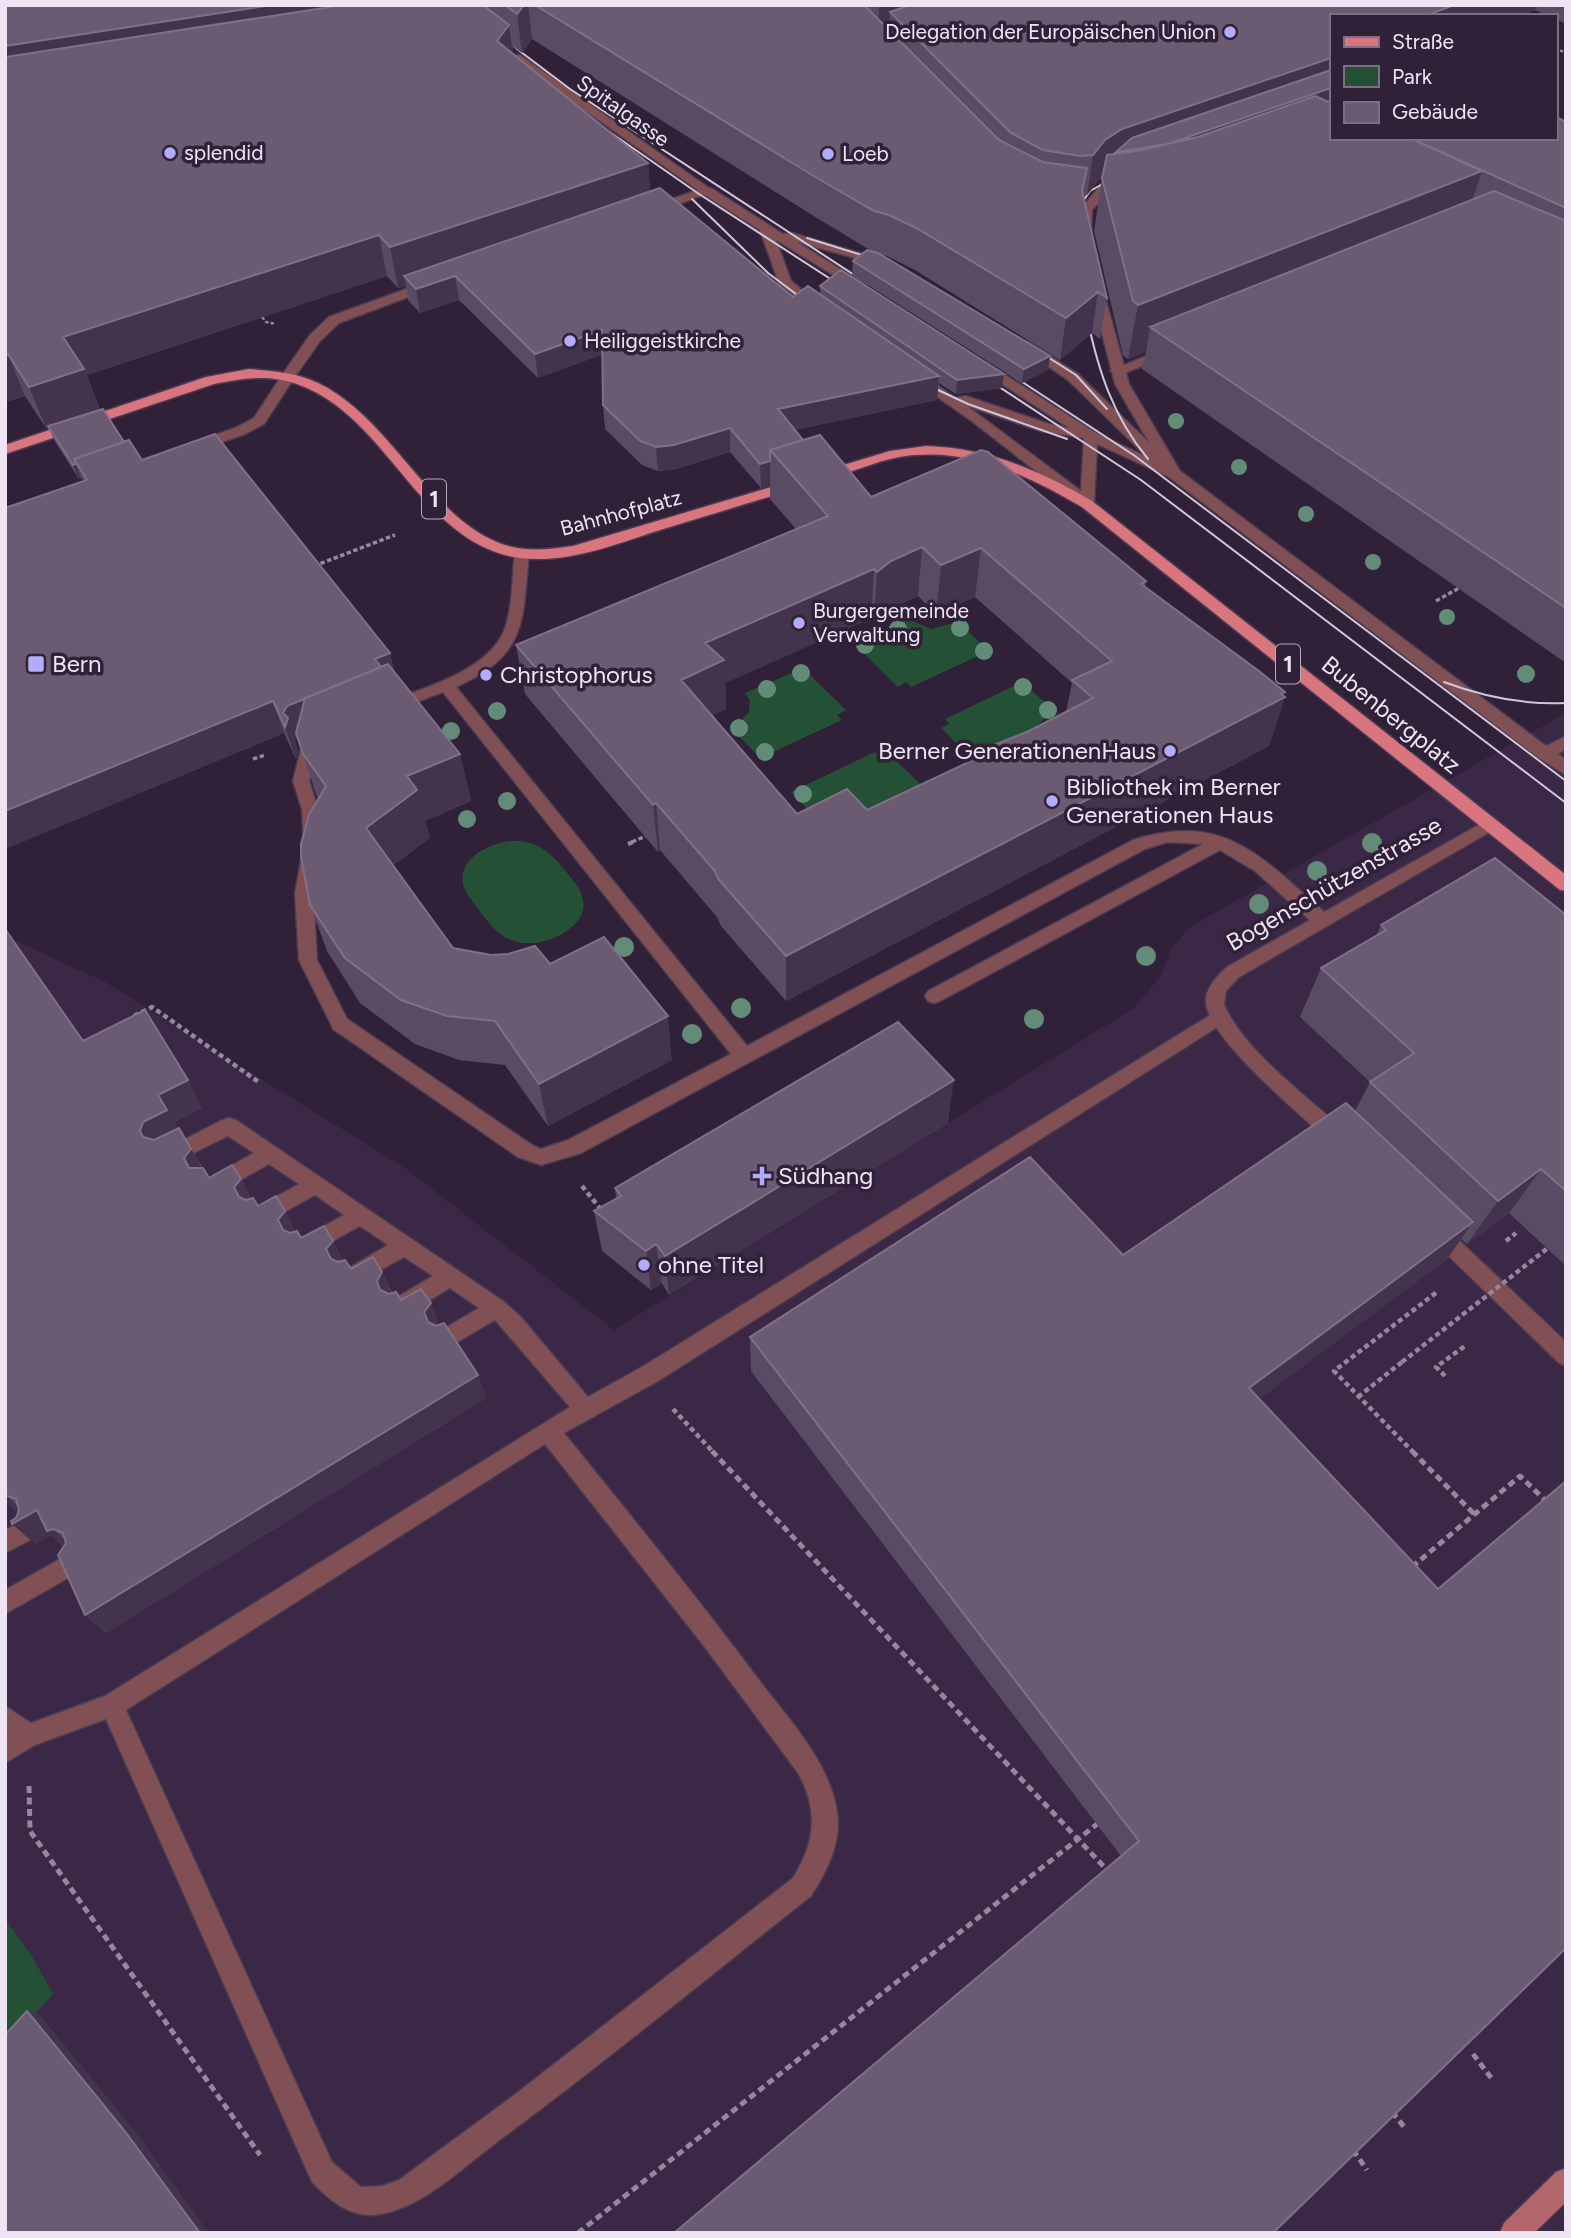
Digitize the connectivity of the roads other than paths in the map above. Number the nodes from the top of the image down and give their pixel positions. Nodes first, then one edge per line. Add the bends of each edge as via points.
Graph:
1 (508, 51) edge
2 (1131, 170) edge
3 (707, 191) junction
4 (1114, 200) edge
5 (1074, 202) edge
6 (1091, 203) junction
7 (642, 214) edge
8 (766, 229) junction
9 (1089, 251) edge
10 (898, 269) edge
11 (447, 279) edge
12 (1096, 286) edge
13 (866, 292) edge
14 (836, 320) edge
15 (1021, 342) edge
16 (1176, 347) edge
17 (967, 356) edge
18 (1117, 371) junction
19 (289, 375) junction
20 (1091, 436) junction
21 (5, 450) edge
22 (179, 452) edge
23 (979, 454) joint
24 (1174, 474) junction
25 (1087, 504) junction
26 (522, 553) junction
27 (444, 684) junction
28 (372, 715) edge
29 (312, 740) edge
30 (1566, 742) edge
31 (1545, 754) junction
32 (1566, 769) edge
33 (1489, 825) junction
34 (1221, 842) junction
35 (1566, 885) edge
36 (1322, 921) junction
37 (934, 996) dead end
38 (1220, 1016) junction
39 (744, 1056) junction
40 (270, 1154) junction
41 (1356, 1155) edge
42 (169, 1157) edge
43 (317, 1184) junction
44 (212, 1186) edge
45 (261, 1214) edge
46 (362, 1215) junction
47 (1425, 1221) edge
48 (407, 1245) junction
49 (304, 1247) edge
50 (351, 1276) edge
51 (452, 1276) junction
52 (400, 1307) edge
53 (496, 1308) junction
54 (447, 1338) edge
55 (1566, 1356) edge
56 (584, 1408) junction
57 (548, 1430) junction
58 (28, 1529) edge
59 (5, 1542) edge
60 (74, 1562) edge
61 (5, 1603) edge
62 (111, 1705) junction
63 (5, 1718) edge
64 (28, 1736) junction
65 (5, 1751) edge
66 (1566, 2182) edge
67 (1515, 2233) edge

1 - 3 street, Spitalgasse
2 - 6 street via 1113,177
3 - 7 street
3 - 8 street, Spitalgasse
4 - 6 street
5 - 6 street
6 - 9 street via 1085,217
8 - 10 street
8 - 13 street
8 - 14 street via 785,283
11 - 19 street via 334,320 314,338
12 - 18 street, Bubenbergplatz
15 - 24 street, Bubenbergplatz via 1073,377
16 - 18 street
17 - 20 street, Bubenbergplatz
18 - 24 street, Bubenbergplatz
19 - 21 main road, Bahnhofplatz / 1 via 220,378
19 - 22 street via 259,421
19 - 26 main road, Bahnhofplatz / 1 via 324,390 348,409 467,532 485,544
20 - 24 street, Bubenbergplatz
20 - 25 street
20 - 25 street, Bubenbergplatz via 1046,428 970,402 912,374
23 - 25 main road, Bubenbergplatz / 1 via 1030,472
23 - 26 main road, Bahnhofplatz / 1 via 949,450 897,454 583,548
24 - 31 street, Bubenbergplatz
25 - 33 main road, Bubenbergplatz / 1
26 - 27 street via 508,642 489,662
27 - 28 street
27 - 39 street
29 - 39 street via 300,781 310,809 313,845 304,892 308,960 340,1024 524,1151 541,1157 574,1147
30 - 31 street
31 - 32 street, Bubenbergplatz
33 - 35 main road, Bubenbergplatz / 1
33 - 36 street, Bogenschützenstrasse
34 - 36 street via 1245,853
34 - 37 street
34 - 39 street via 1181,834 1139,844
36 - 38 street, Bogenschützenstrasse via 1224,980 1215,1004
38 - 41 street via 1239,1042
38 - 56 street via 650,1374
40 - 42 street via 229,1126
40 - 43 street
40 - 44 street
43 - 45 street
43 - 46 street
46 - 48 street
46 - 49 street
47 - 55 street
48 - 50 street
48 - 51 street
51 - 52 street
51 - 53 street
53 - 54 street
53 - 56 street
56 - 57 street
57 - 62 street
57 - 62 street via 718,1644 814,1777 824,1804 826,1834 819,1862 802,1887 409,2190 370,2203 344,2195 322,2172
58 - 59 street
60 - 61 street
62 - 64 street
63 - 64 street
64 - 65 street
66 - 67 main road

